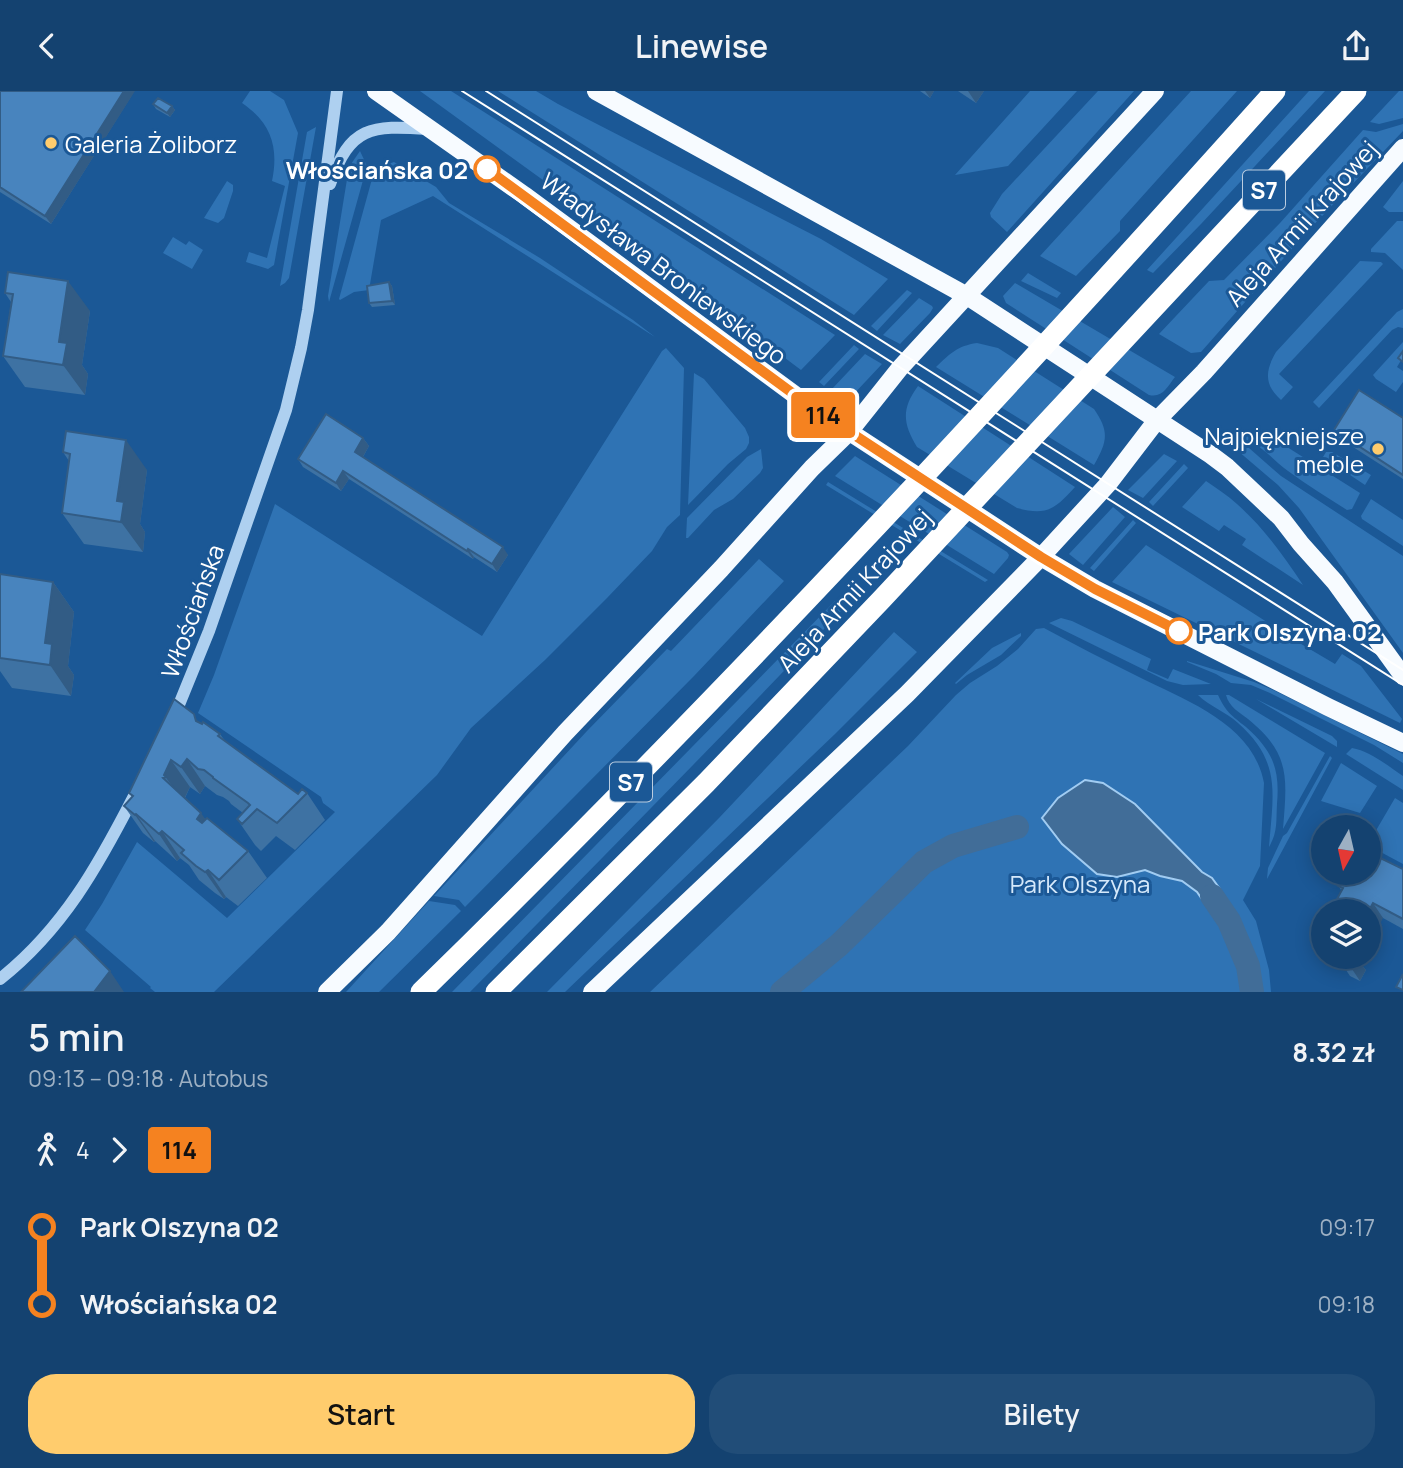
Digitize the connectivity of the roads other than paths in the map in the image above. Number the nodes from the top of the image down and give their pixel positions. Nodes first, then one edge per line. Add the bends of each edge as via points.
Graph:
1 (337, 91) edge
2 (376, 91) edge
3 (596, 91) edge
4 (1155, 91) edge
5 (1275, 91) edge
6 (1356, 91) edge
7 (429, 129) junction
8 (1403, 148) edge
9 (320, 211) junction
10 (967, 296) junction
11 (1157, 420) junction
12 (849, 432) junction
13 (1041, 557) junction
14 (1403, 676) edge
15 (167, 732) edge
16 (1403, 743) edge
17 (138, 788) edge
18 (0, 979) edge
19 (327, 992) edge
20 (421, 992) edge
21 (496, 992) edge
22 (592, 992) edge

1 - 9 street, Włościańska
2 - 7 main road, Władysława Broniewskiego
3 - 10 main road
4 - 10 main road
5 - 20 highway, Aleja Armii Krajowej / S7 via 838,568 549,867
6 - 21 highway, Aleja Armii Krajowej / S7 via 882,599
7 - 9 street, Włościańska via 396,127 360,135 336,166
7 - 12 main road, Władysława Broniewskiego
8 - 11 main road, Aleja Armii Krajowej
9 - 15 street, Włościańska via 307,319 286,410 209,631
10 - 11 main road
10 - 12 main road
11 - 13 main road, Aleja Armii Krajowej via 1108,484
11 - 14 main road via 1227,467 1281,517
12 - 13 main road, Władysława Broniewskiego
12 - 19 main road via 565,733 388,932
13 - 16 main road, Władysława Broniewskiego via 1095,589
13 - 22 main road, Aleja Armii Krajowej via 907,694
17 - 18 street via 88,882 58,922

